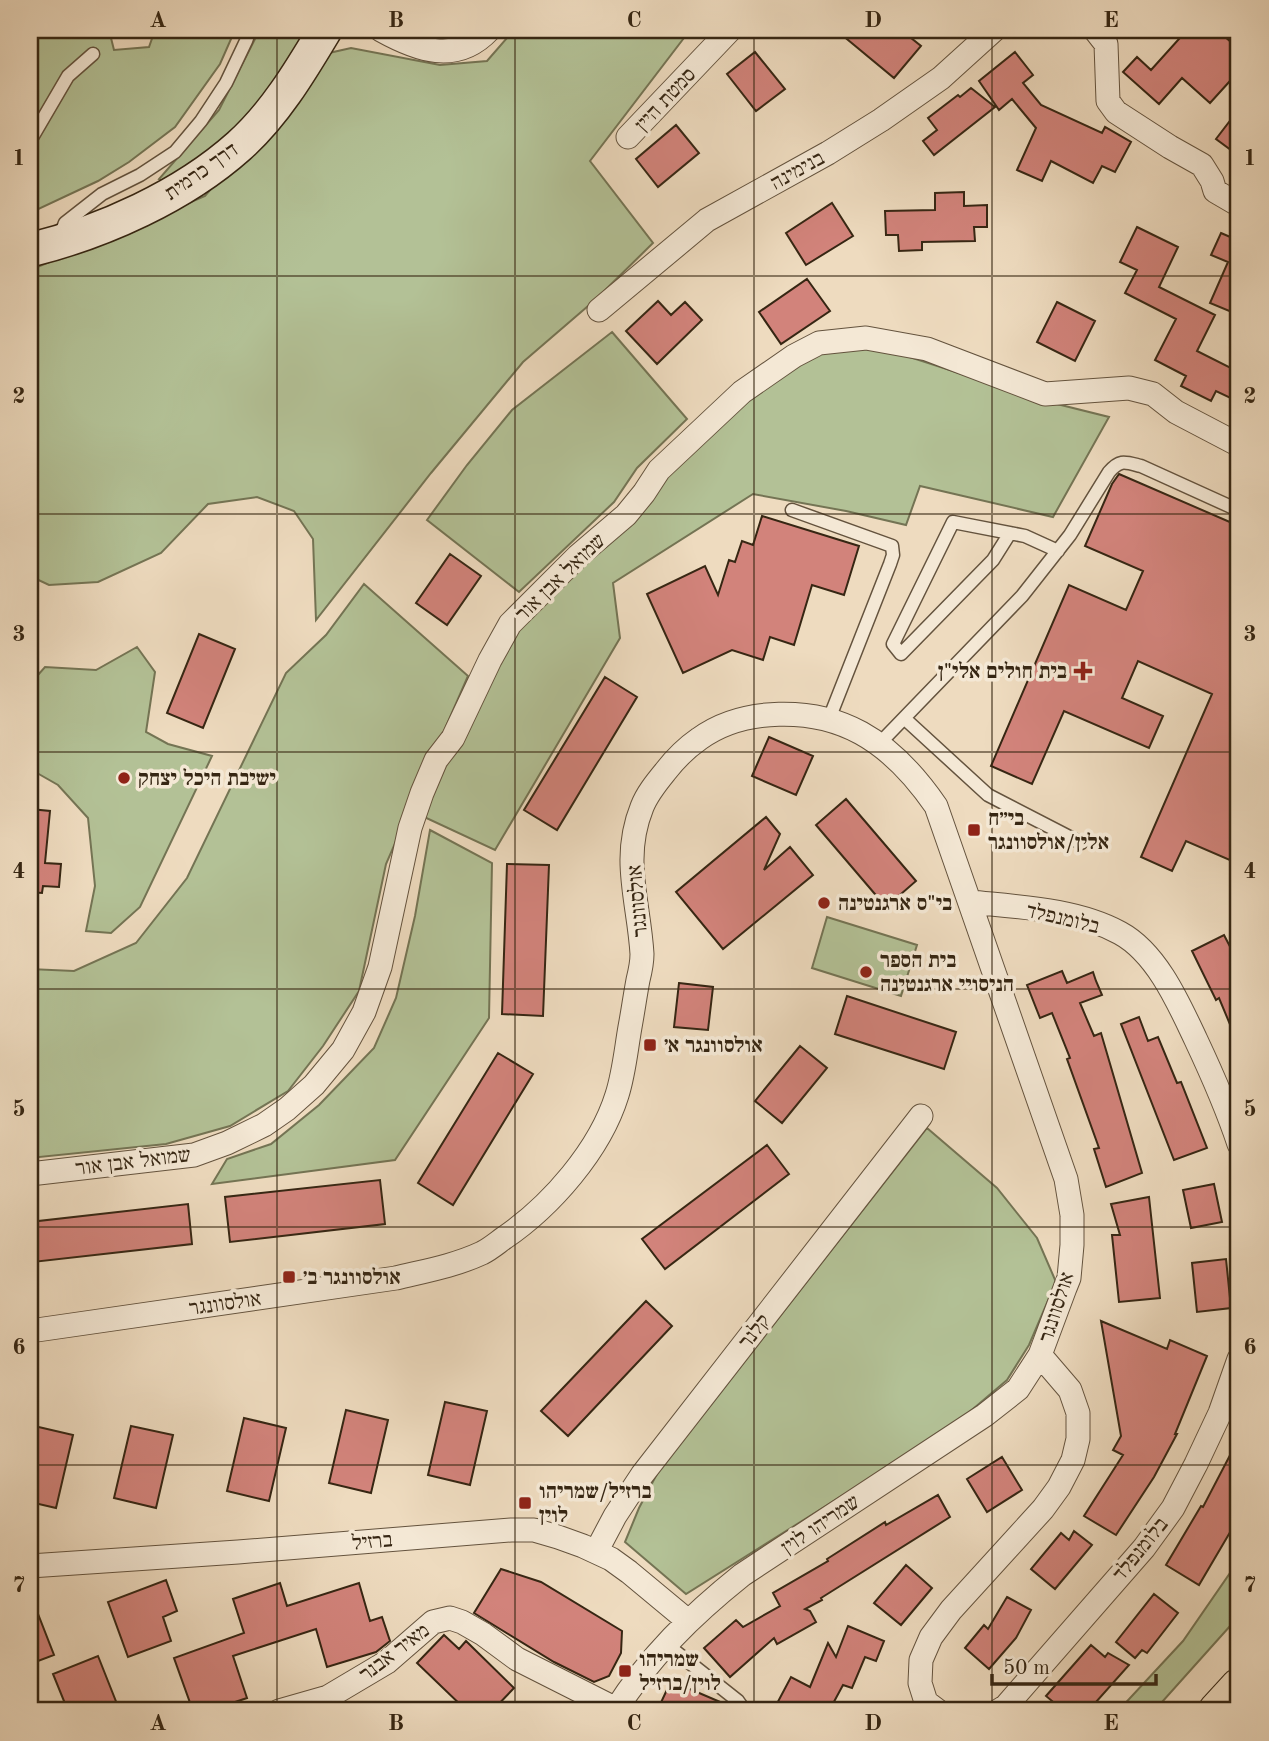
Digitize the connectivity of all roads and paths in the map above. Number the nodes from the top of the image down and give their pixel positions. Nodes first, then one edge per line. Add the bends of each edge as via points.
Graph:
1 (250, 30) edge
2 (325, 30) edge
3 (382, 30) edge
4 (489, 30) edge
5 (730, 30) edge
6 (994, 30) edge
7 (1095, 30) edge
8 (93, 54) dead end
9 (628, 137) dead end
10 (30, 141) edge
11 (1239, 205) edge
12 (44, 247) edge
13 (599, 310) dead end
14 (1239, 445) edge
15 (792, 510) dead end
16 (1238, 510) edge
17 (1010, 533) junction
18 (1058, 551) junction
19 (904, 718) junction
20 (829, 719) junction
21 (878, 745) junction
22 (1081, 844) dead end
23 (970, 902) junction
24 (921, 1116) dead end
25 (1239, 1143) edge
26 (30, 1174) edge
27 (30, 1331) edge
28 (1040, 1355) junction
29 (1239, 1359) edge
30 (596, 1552) junction
31 (30, 1566) edge
32 (688, 1621) junction
33 (666, 1644) junction
34 (1239, 1687) edge
35 (616, 1710) edge
36 (279, 1711) edge
37 (742, 1711) edge
38 (938, 1711) edge
39 (998, 1711) edge
40 (1217, 1711) edge

1 - 12 lane via 226,83 175,152 102,194 65,223
2 - 12 street, דרך כרמית via 271,112 205,173 117,222
3 - 4 street via 439,52 459,50
5 - 9 street, סמטת היין
6 - 13 street, בנימינה via 941,78 881,120 707,220
7 - 11 street via 1106,44 1108,101 1116,112 1202,165 1215,191
8 - 10 lane via 68,76
14 - 26 street, שמואל אבן אור via 1176,412 1153,394 1129,388 1045,394 927,349 866,338 819,343 794,356 742,391 659,470 626,515 510,624 422,793 380,967 364,1012 343,1050 314,1085 264,1125 194,1155
15 - 20 lane via 892,546 890,564
16 - 18 lane via 1141,466 1116,463
17 - 17 lane via 953,522 893,645 901,654 993,561
17 - 18 lane
18 - 19 lane via 1022,597
19 - 21 lane
19 - 22 lane via 988,795
20 - 21 street, אולסוונגר
20 - 27 street, אולסוונגר via 761,714 728,724 700,737 655,784 634,836 631,871 642,956 617,1096 583,1159 553,1198 517,1230 484,1252 449,1266 396,1278
21 - 23 street, אולסוונגר via 918,781 936,806
23 - 25 street, בלומנפלד via 1050,911 1096,923 1122,934 1141,950 1181,1009
23 - 28 street, אולסוונגר via 1066,1179 1072,1214 1069,1278
24 - 30 street, קלנר via 642,1475
28 - 32 street, שמריהו לוין via 1018,1389 985,1415 742,1575
28 - 38 street via 1070,1390 1078,1413 1073,1460 1043,1509 930,1637 921,1660 920,1684 926,1702
29 - 39 street, בלומנפלד via 1220,1413 1174,1508 1144,1548
30 - 31 street, ברזיל via 534,1530 511,1530
30 - 32 street, ברזיל via 629,1572
32 - 33 street, שמריהו לוין
33 - 35 street, שמריהו לוין
33 - 37 lane via 738,1701
34 - 40 main road
35 - 36 street, מאיר אבנר via 517,1660 483,1634 450,1618 433,1622 387,1662 328,1697

